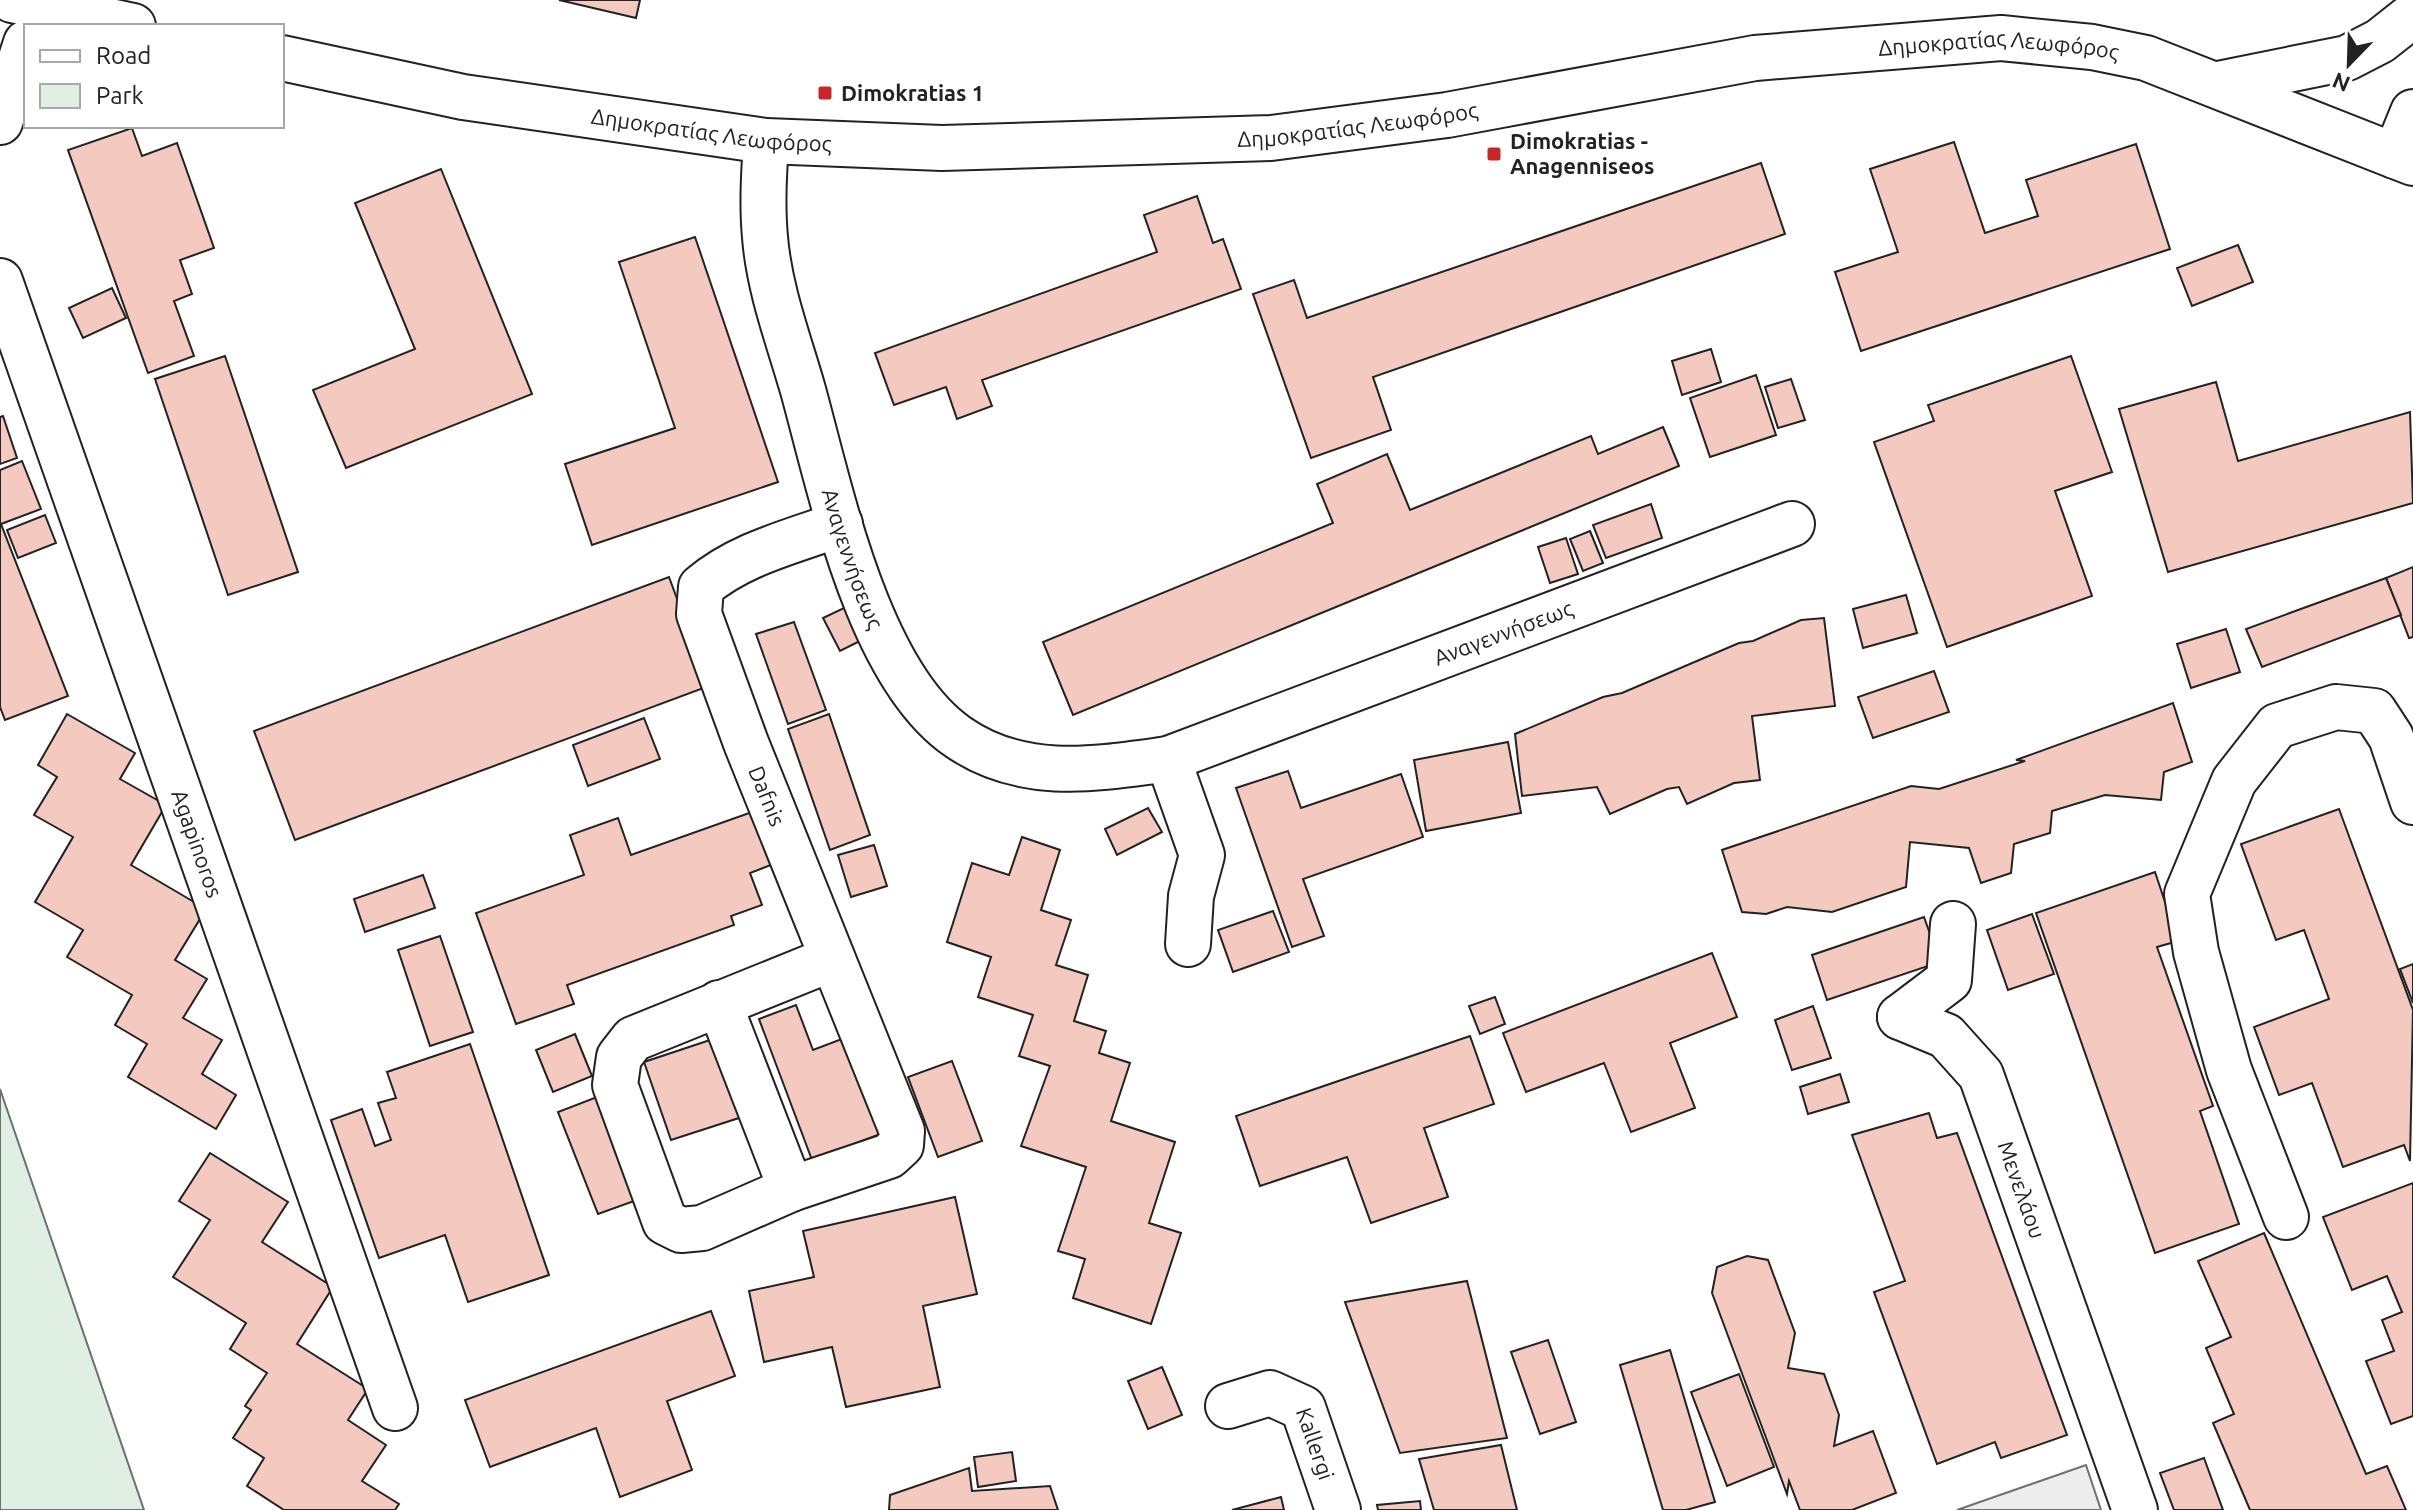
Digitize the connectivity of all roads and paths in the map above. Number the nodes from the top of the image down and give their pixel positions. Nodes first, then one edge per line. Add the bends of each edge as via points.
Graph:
1 (2413, 15) edge
2 (27, 19) edge
3 (103, 24) edge
4 (24, 30) edge
5 (284, 58) edge
6 (2218, 84) junction
7 (2413, 112) edge
8 (0, 122) edge
9 (766, 141) junction
10 (2404, 160) edge
11 (0, 281) edge
12 (840, 524) junction
13 (1792, 524) dead end
14 (1168, 759) junction
15 (2413, 802) edge
16 (1953, 924) dead end
17 (1188, 944) dead end
18 (831, 959) junction
19 (719, 1003) junction
20 (791, 1189) junction
21 (2286, 1217) dead end
22 (1228, 1406) dead end
23 (395, 1408) dead end
24 (1338, 1510) edge
25 (2135, 1510) edge

1 - 6 street via 2347,58
2 - 3 street
4 - 8 street
5 - 9 street, Δημοκρατίας Λεωφόρος via 463,97
6 - 9 street, Δημοκρατίας Λεωφόρος via 2146,58 2001,38 1755,58 1447,115 1271,138 942,148
6 - 10 street, Δημοκρατίας Λεωφόρος
7 - 10 street
9 - 12 street, Αναγεννήσεως via 765,239
11 - 23 street, Agapinoros
12 - 14 street, Αναγεννήσεως via 880,632 914,696 958,738 1015,765 1075,772
12 - 18 street, Dafnis via 756,553 719,572 701,587 699,614
13 - 14 street, Αναγεννήσεως
14 - 17 street via 1202,855 1191,896
15 - 21 street via 2391,737 2374,711 2336,707 2277,726 2234,781 2187,894 2196,952 2229,1070
16 - 25 street, Μενελάου via 1949,980 1900,1017 1946,1036 1981,1075
18 - 19 street
18 - 20 street, Dafnis via 902,1131 901,1145 889,1156
19 - 20 street
19 - 20 street via 633,1039 619,1057 615,1085 665,1222 681,1230 702,1228
22 - 24 street, Kallergi via 1270,1393 1303,1408

